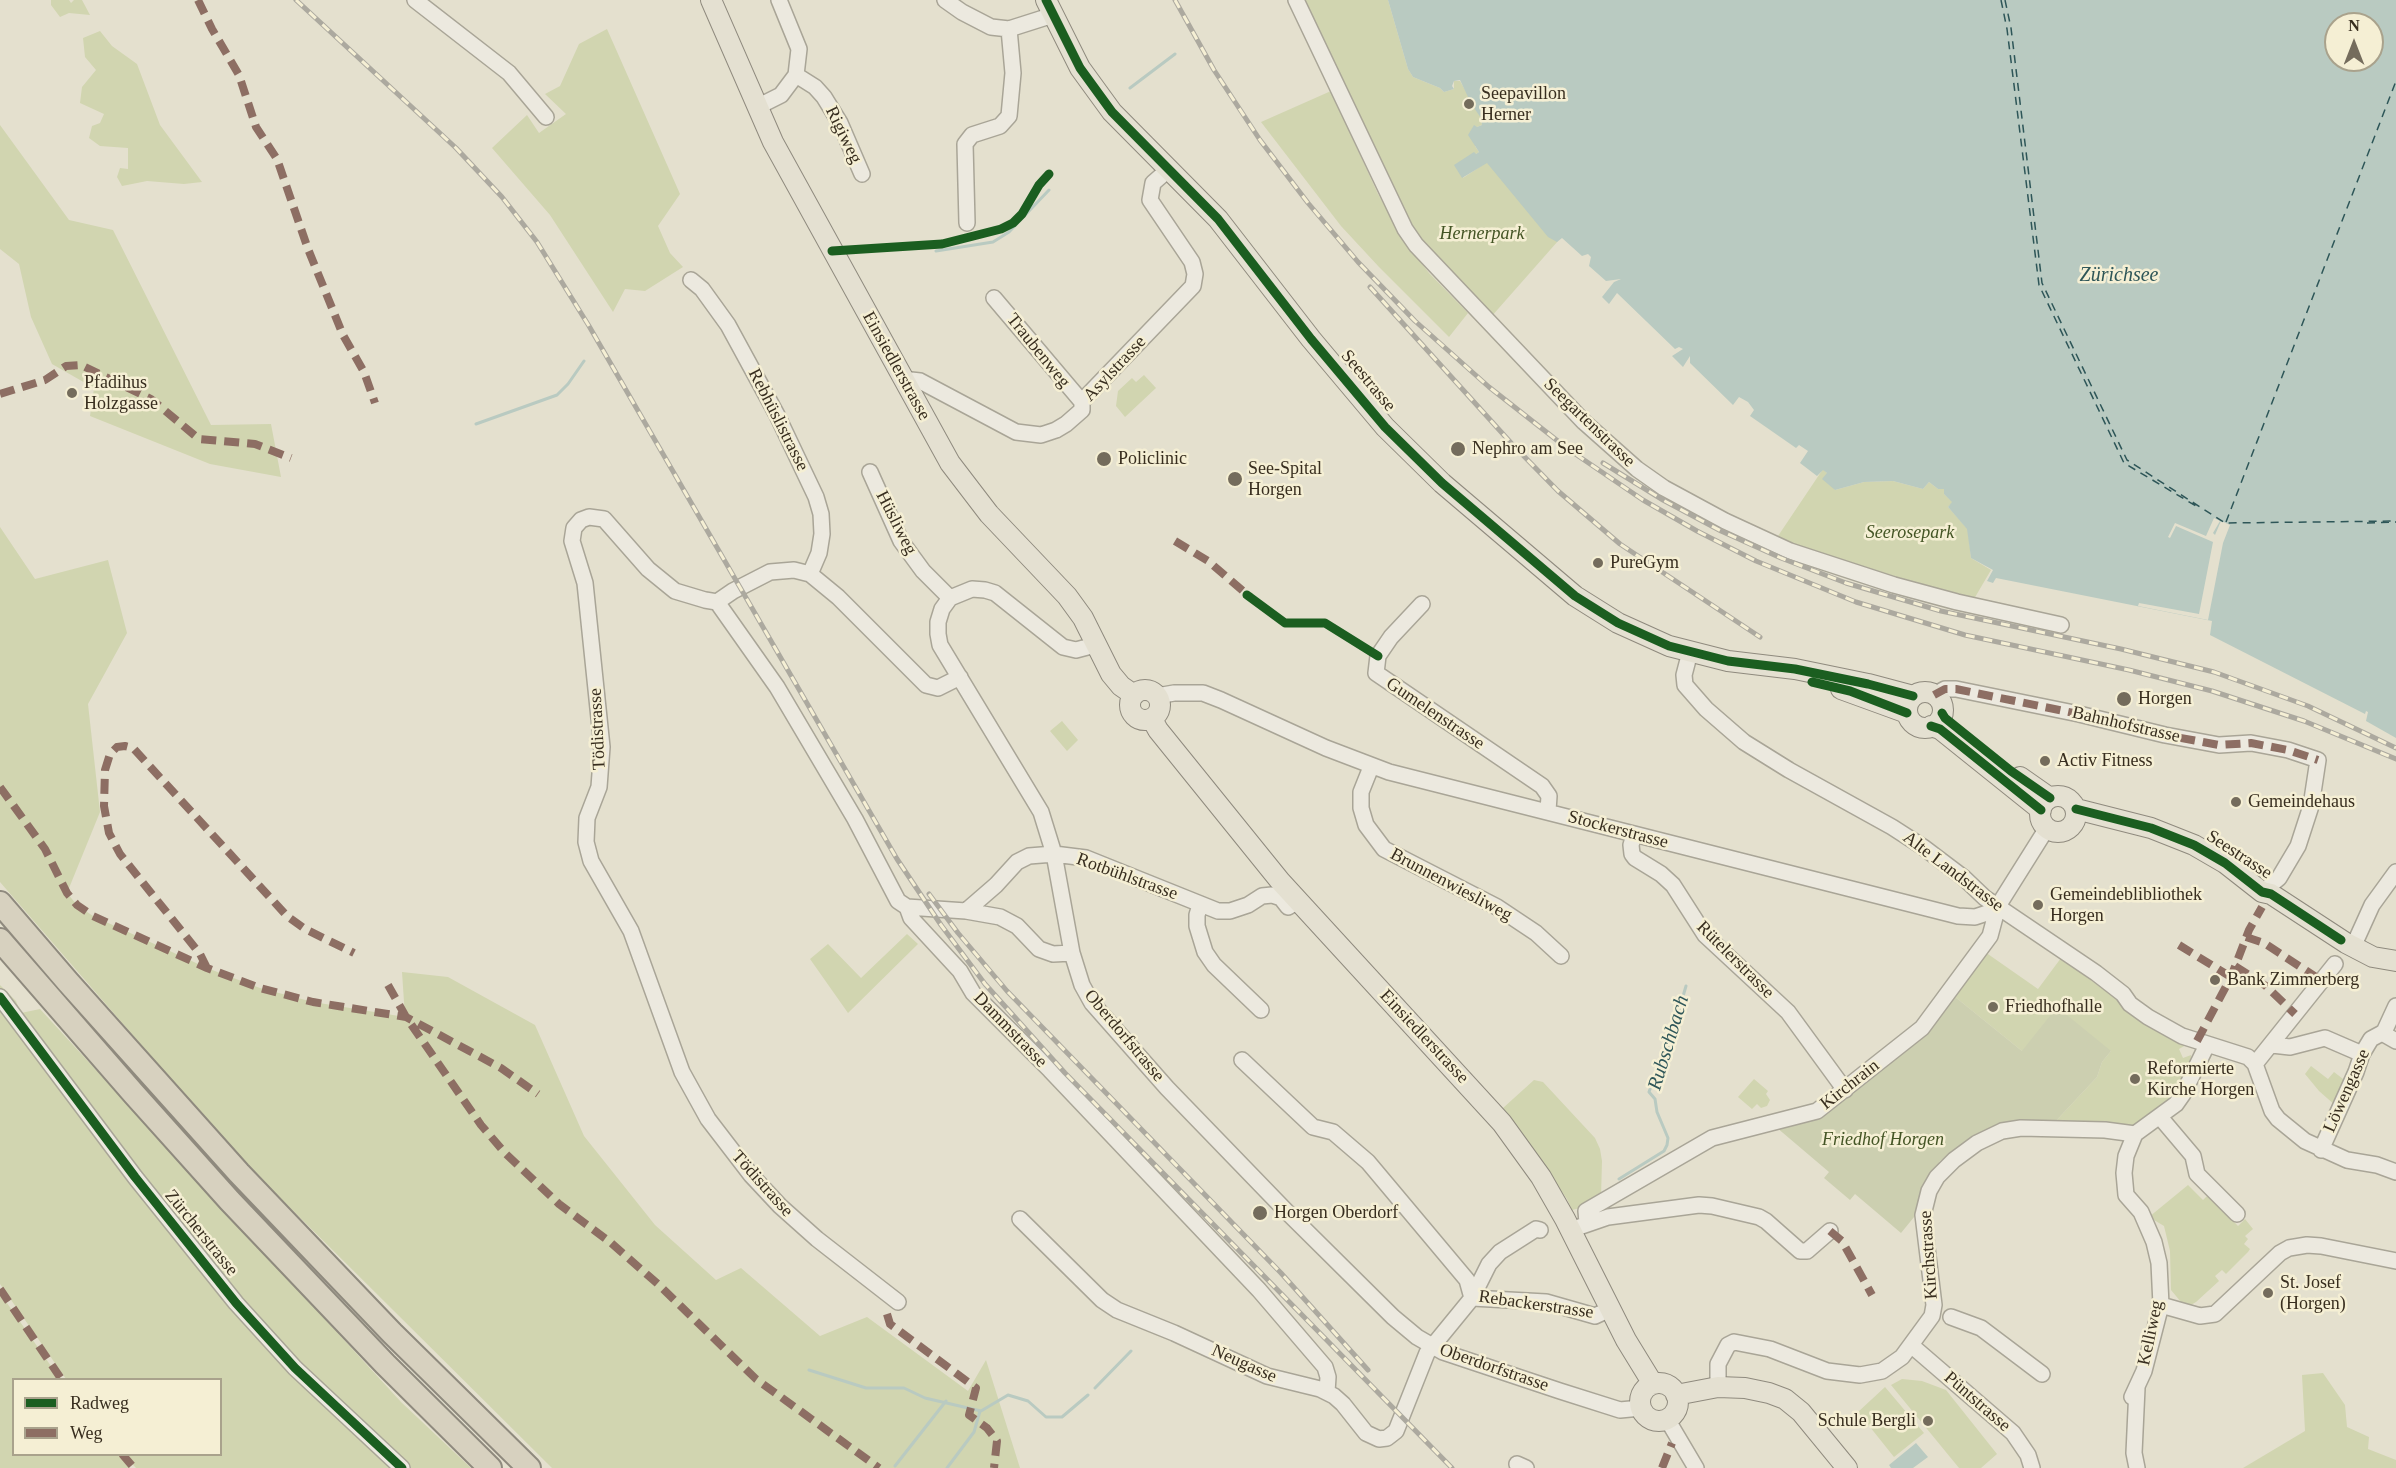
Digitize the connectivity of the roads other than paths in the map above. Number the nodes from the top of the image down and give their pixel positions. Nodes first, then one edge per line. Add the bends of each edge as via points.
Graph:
1 (415, 0) edge
2 (711, 0) edge
3 (779, 0) edge
4 (945, 0) edge
5 (1296, 0) edge
6 (1049, 8) edge
7 (1009, 29) junction
8 (796, 75) junction
9 (757, 107) junction
10 (546, 117) dead end
11 (1169, 169) junction
12 (862, 174) dead end
13 (967, 223) dead end
14 (691, 280) dead end
15 (994, 298) dead end
16 (906, 383) junction
17 (1082, 402) junction
18 (870, 472) dead end
19 (810, 574) junction
20 (950, 598) junction
21 (717, 602) junction
22 (1422, 604) dead end
23 (2061, 625) dead end
24 (1095, 645) junction
25 (1690, 652) junction
26 (960, 677) junction
27 (1934, 694) junction
28 (1134, 696) junction
29 (1157, 696) junction
30 (1910, 704) junction
31 (1152, 718) junction
32 (1937, 719) junction
33 (1371, 767) junction
34 (1548, 811) junction
35 (2046, 812) junction
36 (2075, 815) junction
37 (1634, 835) junction
38 (1054, 854) junction
39 (2396, 872) edge
40 (2262, 892) junction
41 (1298, 901) junction
42 (0, 903) edge
43 (1200, 905) junction
44 (1998, 906) junction
45 (914, 907) junction
46 (962, 910) junction
47 (0, 940) edge
48 (2354, 947) junction
49 (1072, 953) junction
50 (1561, 956) dead end
51 (2373, 957) junction
52 (2396, 961) edge
53 (2334, 964) dead end
54 (0, 997) edge
55 (1261, 1010) dead end
56 (2394, 1012) edge
57 (2382, 1033) junction
58 (2396, 1041) edge
59 (2208, 1044) junction
60 (2272, 1045) junction
61 (2362, 1054) junction
62 (1242, 1060) dead end
63 (2255, 1064) junction
64 (1845, 1090) junction
65 (2160, 1117) junction
66 (2135, 1134) junction
67 (2321, 1150) junction
68 (2396, 1172) edge
69 (2237, 1214) dead end
70 (1020, 1219) dead end
71 (1579, 1227) junction
72 (1540, 1230) dead end
73 (1830, 1231) dead end
74 (2396, 1261) edge
75 (1472, 1298) junction
76 (898, 1302) dead end
77 (2161, 1305) junction
78 (1610, 1309) junction
79 (1951, 1317) dead end
80 (1911, 1345) junction
81 (1432, 1346) junction
82 (2043, 1374) dead end
83 (1653, 1384) junction
84 (1718, 1387) junction
85 (1327, 1392) junction
86 (1676, 1395) junction
87 (1641, 1408) junction
88 (1667, 1419) junction
89 (402, 1468) edge
90 (490, 1468) edge
91 (529, 1468) edge
92 (1696, 1468) edge
93 (1847, 1468) edge
94 (2032, 1468) edge
95 (2137, 1468) edge

1 - 10 street via 509,73
2 - 9 main road, Einsiedlerstrasse
3 - 8 street via 799,49
4 - 7 street via 991,27
5 - 23 street, Seegartenstrasse via 1416,245 1584,422 1637,469 1664,488 1790,551 1957,603
6 - 7 street
6 - 11 main road, Seestrasse via 1091,85
7 - 13 street via 1013,73 1010,110 1004,123 972,135 965,144
8 - 9 street via 781,95
8 - 12 street, Rigiweg via 824,97
9 - 16 main road, Einsiedlerstrasse
11 - 17 street, Asylstrasse via 1153,183 1150,200 1192,262 1195,280 1190,291
11 - 25 main road, Seestrasse via 1218,219 1396,439 1442,483 1575,596 1618,624
14 - 19 street, Rebhüslistrasse via 728,325 816,497 822,534
15 - 17 street, Traubenweg
16 - 17 street, Asylstrasse via 920,381 1028,435 1056,430 1082,410
16 - 24 main road, Einsiedlerstrasse via 950,464 989,514 1066,596 1083,618
18 - 20 street, Hüsliweg via 901,541
19 - 21 street via 794,570 770,572
19 - 26 street via 926,685 938,688
20 - 24 street via 972,589 995,593 1063,647 1076,650
20 - 26 street, Oberdorfstrasse via 942,609 938,634 940,645
21 - 45 street, Dammstrasse via 772,680 855,819 898,901
21 - 76 street, Tödistrasse via 675,591 648,569 604,519 589,517 574,528 572,541 585,583 602,747 600,787 587,818 586,842 591,861 631,931 682,1072 708,1119 780,1206
22 - 34 street, Gumelenstrasse via 1390,637 1378,656 1376,673 1542,786 1549,796
24 - 28 main road, Einsiedlerstrasse via 1118,684
25 - 30 main road, Seestrasse via 1858,681
25 - 44 street, Alte Landstrasse via 1685,685 1719,722 1798,776 1903,833
26 - 38 street, Oberdorfstrasse via 1041,812
27 - 30 main road via 1925,692
27 - 32 main road via 1941,702
27 - 40 street, Bahnhofstrasse via 1956,689 2165,735 2219,745 2251,743 2318,760 2311,806 2298,846 2279,878
28 - 29 main road via 1143,690
28 - 31 main road via 1130,709 1135,717
29 - 31 main road via 1160,709
29 - 33 street, Stockerstrasse via 1203,693
30 - 32 main road via 1916,725
31 - 41 main road, Einsiedlerstrasse
32 - 35 main road via 1940,729
33 - 34 street, Stockerstrasse
33 - 50 street, Brunnenwiesliweg via 1361,792 1360,808 1366,825 1384,849 1497,908 1536,933
34 - 37 street, Stockerstrasse
35 - 36 main road via 2063,832
35 - 36 main road via 2060,796 2066,797
35 - 44 street
36 - 40 main road, Seestrasse via 2147,837 2211,866 2230,869
37 - 44 street, Stockerstrasse via 1958,916 1975,917
37 - 64 street, Rütelerstrasse via 1635,858 1673,885 1705,936 1788,1012
38 - 43 street, Rotbühlstrasse via 1086,858
38 - 46 street, Rotbühlstrasse via 1029,856 1017,862 996,885
38 - 49 street, Oberdorfstrasse
39 - 48 street via 2372,905
40 - 48 main road, Seestrasse
40 - 51 main road, Seestrasse via 2265,901 2342,953 2358,959
41 - 43 street, Rotbühlstrasse via 1288,907 1281,898 1262,896 1230,911
41 - 71 main road, Einsiedlerstrasse via 1493,1112
42 - 91 highway via 246,1181
43 - 55 street via 1197,926 1205,952 1214,966
44 - 59 street, Alte Landstrasse via 2096,973 2148,1017 2176,1034
44 - 64 street, Kirchrain via 1990,936 1922,1028
45 - 46 street
45 - 85 street, Dammstrasse via 911,918 960,971 973,993 1260,1290 1325,1367
46 - 49 street via 1000,917 1017,926 1040,949 1053,954
47 - 90 highway via 231,1201
48 - 51 main road, Seestrasse
49 - 81 street, Oberdorfstrasse via 1092,1003 1167,1088 1393,1317
51 - 52 main road, Seestrasse
53 - 60 street
54 - 89 street, Zürcherstrasse via 135,1178 236,1303 295,1368
56 - 57 street, Löwengasse
57 - 58 street
57 - 61 street, Löwengasse via 2371,1039
59 - 63 street, Alte Landstrasse via 2246,1056
59 - 65 street via 2183,1094
60 - 61 street via 2290,1047 2325,1038
60 - 63 street
61 - 67 street, Löwengasse
62 - 75 street, Rebackerstrasse via 1313,1127 1333,1132 1368,1162 1467,1280
63 - 67 street via 2278,1119
64 - 71 street, Kirchrain via 1807,1115 1712,1138 1586,1211
65 - 66 street
65 - 69 street via 2193,1156 2197,1174
66 - 77 street, Kelliweg via 2126,1156 2126,1195 2141,1212 2154,1242
66 - 80 street, Kirchstrasse via 2021,1128 2002,1131 1960,1154 1929,1191 1923,1215 1934,1305 1932,1316
67 - 68 street
70 - 85 street, Neugasse via 1117,1310 1267,1376
71 - 73 street via 1608,1217 1712,1206 1759,1217 1800,1251 1807,1251
71 - 78 main road, Einsiedlerstrasse
72 - 75 street via 1500,1251
74 - 77 street via 2321,1246 2289,1248 2215,1314 2200,1316
75 - 78 street, Rebackerstrasse via 1546,1302 1595,1316
75 - 81 street
77 - 95 street, Kelliweg via 2144,1371 2134,1393
78 - 83 main road, Einsiedlerstrasse
79 - 82 street via 1981,1328
80 - 84 street, Kirchstrasse via 1891,1366 1868,1375 1827,1371 1770,1349 1734,1342 1728,1345 1718,1364
80 - 94 street, Püntstrasse via 2013,1432
81 - 85 street, Neugasse via 1423,1360 1399,1427 1387,1438 1374,1438 1366,1433 1343,1404
81 - 87 street, Oberdorfstrasse via 1620,1410
83 - 86 main road via 1670,1387
83 - 87 main road via 1644,1391
84 - 86 main road
84 - 93 main road via 1745,1388 1785,1399 1801,1412
86 - 88 main road via 1677,1406
87 - 88 main road via 1652,1419
88 - 92 street

